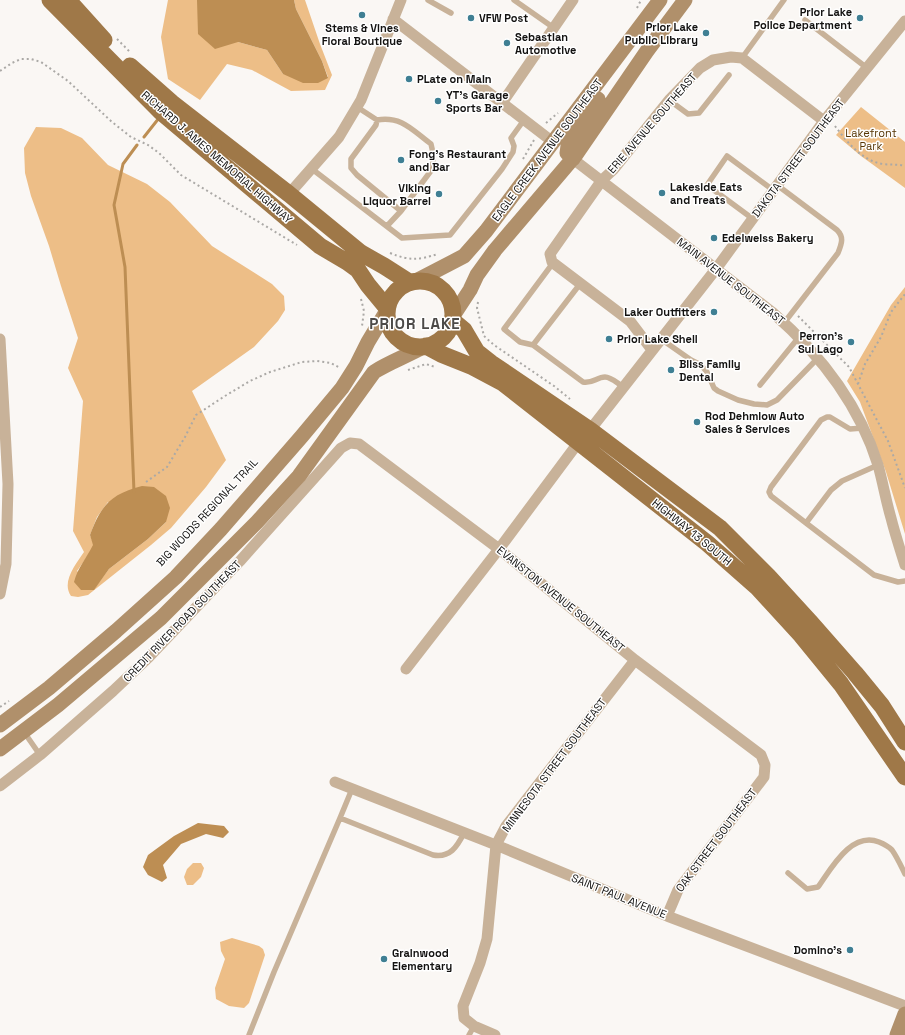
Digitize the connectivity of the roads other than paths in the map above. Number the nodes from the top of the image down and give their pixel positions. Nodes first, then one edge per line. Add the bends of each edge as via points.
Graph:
1 (50, 0) edge
2 (68, 0) edge
3 (401, 0) edge
4 (428, 0) edge
5 (514, 0) edge
6 (660, 0) edge
7 (685, 0) edge
8 (784, 0) edge
9 (570, 1) edge
10 (451, 13) dead end
11 (651, 13) junction
12 (393, 20) junction
13 (805, 20) dead end
14 (905, 21) edge
15 (554, 28) junction
16 (742, 58) junction
17 (867, 68) junction
18 (729, 75) dead end
19 (669, 100) junction
20 (502, 103) junction
21 (357, 107) junction
22 (377, 120) junction
23 (524, 120) junction
24 (824, 121) junction
25 (553, 142) junction
26 (573, 159) junction
27 (312, 169) junction
28 (602, 180) junction
29 (775, 188) junction
30 (289, 194) junction
31 (401, 211) junction
32 (752, 219) junction
33 (387, 226) junction
34 (553, 263) junction
35 (716, 270) junction
36 (412, 282) junction
37 (580, 284) junction
38 (387, 310) junction
39 (452, 318) junction
40 (784, 322) junction
41 (800, 337) junction
42 (0, 339) edge
43 (661, 339) junction
44 (533, 346) junction
45 (425, 347) junction
46 (652, 350) junction
47 (818, 358) junction
48 (760, 385) dead end
49 (622, 386) junction
50 (863, 428) junction
51 (590, 430) junction
52 (350, 442) joint
53 (578, 443) junction
54 (878, 465) junction
55 (806, 523) junction
56 (902, 543) edge
57 (499, 549) junction
58 (905, 565) edge
59 (905, 581) edge
60 (0, 594) edge
61 (635, 660) junction
62 (406, 670) dead end
63 (0, 725) edge
64 (24, 732) junction
65 (905, 742) edge
66 (0, 749) edge
67 (40, 755) junction
68 (765, 765) joint
69 (905, 777) edge
70 (335, 782) dead end
71 (0, 786) edge
72 (352, 789) junction
73 (340, 818) junction
74 (464, 833) junction
75 (496, 845) junction
76 (788, 873) dead end
77 (905, 874) edge
78 (667, 916) junction
79 (905, 1006) edge
80 (905, 1014) edge
81 (472, 1030) edge
82 (249, 1035) edge
83 (495, 1035) edge
84 (897, 1035) edge

1 - 38 main road, RICHARD J. AMES MEMORIAL HIGHWAY via 162,112 320,246 358,270
2 - 30 main road, RICHARD J. AMES MEMORIAL HIGHWAY via 120,57 172,103
3 - 12 street
4 - 10 lane
5 - 15 lane
6 - 11 main road, EAGLE CREEK AVENUE SOUTHEAST
7 - 26 main road, EAGLE CREEK AVENUE SOUTHEAST
8 - 16 lane
9 - 15 street
11 - 25 main road, EAGLE CREEK AVENUE SOUTHEAST
11 - 26 main road via 629,55 571,140 567,153
12 - 20 street
12 - 21 street
13 - 17 lane
14 - 17 street, DAKOTA STREET SOUTHEAST
15 - 20 street
16 - 19 street, ERIE AVENUE SOUTHEAST via 713,60 700,68
16 - 24 street
17 - 24 street, DAKOTA STREET SOUTHEAST
18 - 19 lane via 699,113 688,114
19 - 28 street, ERIE AVENUE SOUTHEAST via 613,170
20 - 23 street
21 - 22 lane
21 - 27 street via 339,137
22 - 31 lane via 376,126 351,159 351,168 357,176
22 - 31 lane via 388,118 404,123 431,144 433,168
23 - 25 street
23 - 33 lane via 511,138 513,152 506,163 450,235 402,238
24 - 29 street, DAKOTA STREET SOUTHEAST
25 - 36 main road, EAGLE CREEK AVENUE SOUTHEAST via 464,256
26 - 28 street, MAIN AVENUE SOUTHEAST
26 - 39 main road, EAGLE CREEK AVENUE SOUTHEAST via 495,250
27 - 30 street
27 - 33 lane
28 - 34 street, ERIE AVENUE SOUTHEAST via 550,254
28 - 35 street, MAIN AVENUE SOUTHEAST
29 - 32 street, DAKOTA STREET SOUTHEAST
29 - 32 lane via 727,156 707,185
29 - 40 lane via 837,230 841,235 842,244
30 - 36 main road, RICHARD J. AMES MEMORIAL HIGHWAY via 361,254
31 - 33 lane
32 - 35 street, DAKOTA STREET SOUTHEAST
34 - 37 street
34 - 44 lane via 504,329 520,342
35 - 40 street, MAIN AVENUE SOUTHEAST
35 - 43 street, DAKOTA STREET SOUTHEAST
36 - 38 main road via 402,285 394,292
36 - 39 main road via 422,280 441,288 452,306
37 - 44 lane
37 - 46 street via 630,321
38 - 45 main road via 388,323 393,334 401,342
38 - 63 main road via 342,388 221,529 176,577 116,631 49,688
39 - 45 main road via 450,328 444,337
39 - 51 main road, HIGHWAY 13 SOUTH via 464,330 478,352 491,363
40 - 41 street, MAIN AVENUE SOUTHEAST
41 - 47 street, MAIN AVENUE SOUTHEAST
41 - 48 lane
42 - 60 street via 8,484 6,564
43 - 46 street, DAKOTA STREET SOUTHEAST
43 - 47 lane via 701,365 718,391 754,404 766,405 777,400
44 - 49 lane via 583,382 589,383 606,377
45 - 53 main road, HIGHWAY 13 SOUTH via 471,366 503,383
45 - 64 main road via 374,372 300,476 257,522 161,618
46 - 49 street, DAKOTA STREET SOUTHEAST
47 - 50 street, MAIN AVENUE SOUTHEAST via 848,400
49 - 51 street, DAKOTA STREET SOUTHEAST
50 - 54 street, MAIN AVENUE SOUTHEAST
50 - 55 lane via 850,428 830,417 825,418 770,487 771,496
51 - 65 main road, HIGHWAY 13 SOUTH via 720,528 774,582 850,667 882,706
52 - 57 street, EVANSTON AVENUE SOUTHEAST via 359,444
52 - 67 street, CREDIT RIVER ROAD SOUTHEAST via 341,448 240,561 149,657
53 - 57 street
53 - 69 main road, HIGHWAY 13 SOUTH via 707,543 757,587 841,684
54 - 55 lane via 842,481 831,490
54 - 56 street, MAIN AVENUE SOUTHEAST
55 - 59 lane via 874,575 898,582
56 - 58 street, MAIN AVENUE SOUTHEAST
57 - 61 street, EVANSTON AVENUE SOUTHEAST
57 - 62 street
61 - 68 street, EVANSTON AVENUE SOUTHEAST via 761,755
61 - 75 street, MINNESOTA STREET SOUTHEAST via 506,826
64 - 66 main road
64 - 67 lane
67 - 71 street, CREDIT RIVER ROAD SOUTHEAST
68 - 78 street, OAK STREET SOUTHEAST via 764,777 678,890
70 - 72 street, SAINT PAUL AVENUE
72 - 73 lane
72 - 74 street, SAINT PAUL AVENUE
73 - 74 lane via 433,856 454,850
73 - 82 lane
74 - 75 street, SAINT PAUL AVENUE
75 - 78 street, SAINT PAUL AVENUE
75 - 81 street, MINNESOTA STREET SOUTHEAST via 487,939 478,969 462,1006 464,1018
76 - 77 lane via 807,889 814,889 846,849 857,843 874,840 892,850
78 - 79 street, SAINT PAUL AVENUE
80 - 84 main road
81 - 83 street

